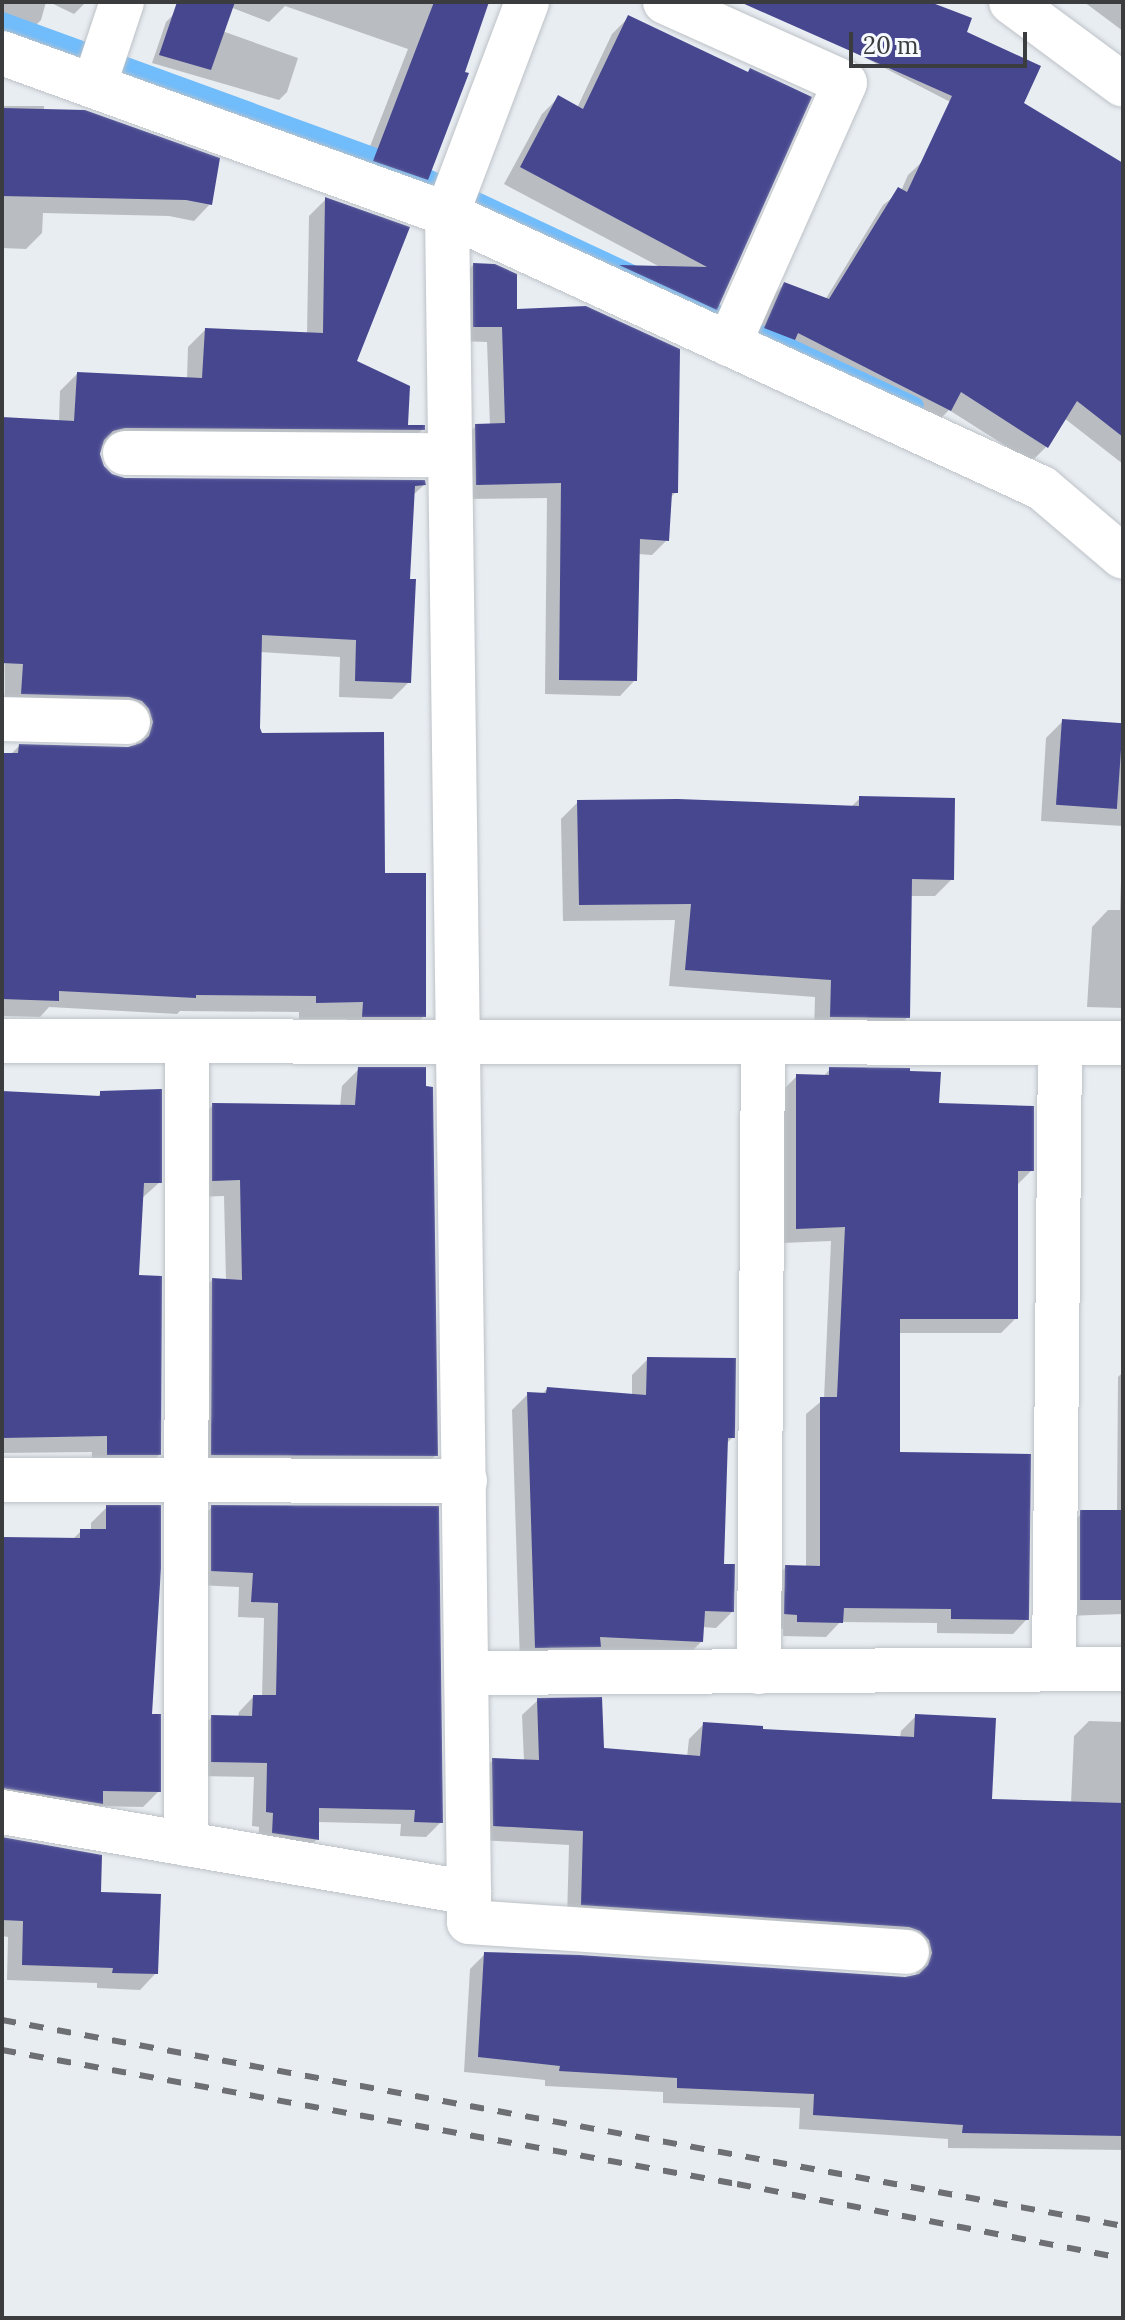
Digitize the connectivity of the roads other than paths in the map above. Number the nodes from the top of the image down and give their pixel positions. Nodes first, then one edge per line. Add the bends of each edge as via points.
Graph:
1 (122, 2) edge
2 (527, 2) edge
3 (665, 2) edge
4 (1011, 2) edge
5 (2, 53) edge
6 (100, 67) junction
7 (1123, 85) edge
8 (453, 198) junction
9 (737, 326) junction
10 (125, 453) dead end
11 (449, 455) junction
12 (1123, 557) edge
13 (2, 719) edge
14 (128, 722) dead end
15 (2, 1041) edge
16 (187, 1042) junction
17 (457, 1042) junction
18 (763, 1043) junction
19 (1060, 1043) junction
20 (1123, 1043) edge
21 (2, 1480) edge
22 (187, 1481) junction
23 (465, 1481) junction
24 (1054, 1669) junction
25 (1123, 1669) edge
26 (759, 1672) junction
27 (468, 1673) junction
28 (2, 1812) edge
29 (186, 1844) junction
30 (469, 1893) junction
31 (907, 1952) dead end

1 - 6 street
2 - 8 street
3 - 9 street via 845,83
4 - 7 street
5 - 6 street
6 - 8 street
8 - 9 street
8 - 11 street
9 - 12 street via 1042,488
10 - 11 street
11 - 17 street
13 - 14 street
15 - 16 street
16 - 17 street
16 - 22 street
17 - 18 street
17 - 23 street
18 - 19 street
18 - 26 street
19 - 20 street
19 - 24 street
21 - 22 street
22 - 23 street
22 - 29 street
23 - 27 street
24 - 25 street
24 - 26 street
26 - 27 street
27 - 30 street
28 - 29 street
29 - 30 street
30 - 31 street via 469,1922

